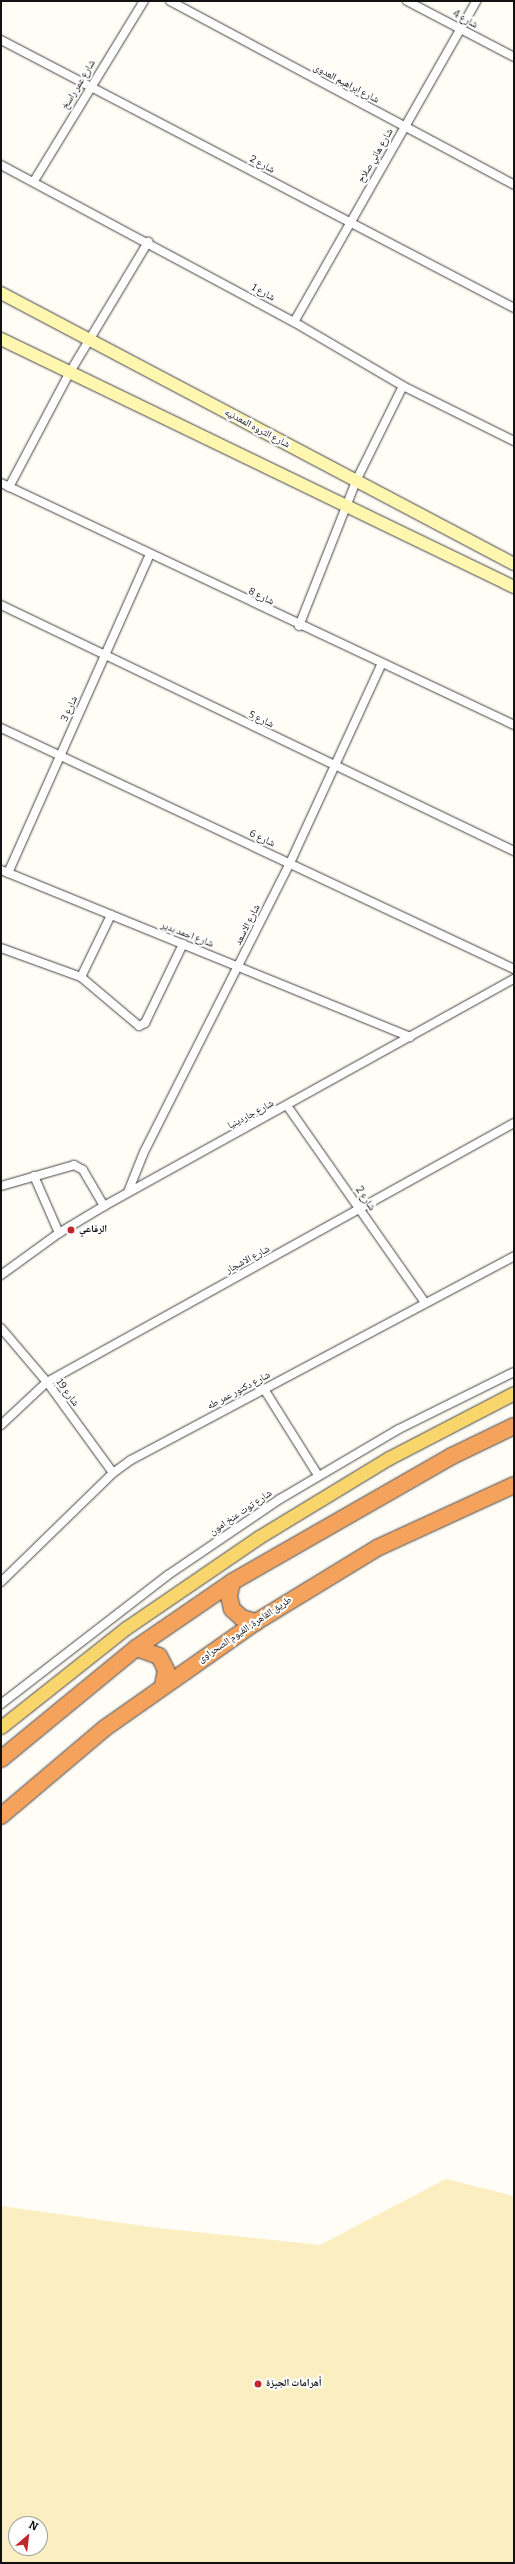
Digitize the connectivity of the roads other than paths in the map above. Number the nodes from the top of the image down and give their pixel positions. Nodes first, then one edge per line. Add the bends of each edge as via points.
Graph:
1 (144, 1) edge
2 (170, 1) edge
3 (407, 1) edge
4 (476, 1) edge
5 (460, 28) junction
6 (1, 40) edge
7 (514, 57) edge
8 (89, 86) junction
9 (405, 127) junction
10 (1, 165) edge
11 (34, 181) junction
12 (514, 184) edge
13 (349, 222) junction
14 (148, 242) junction
15 (1, 293) edge
16 (514, 308) edge
17 (294, 322) junction
18 (1, 339) edge
19 (89, 339) junction
20 (70, 372) junction
21 (403, 386) junction
22 (514, 441) edge
23 (356, 481) junction
24 (5, 485) edge
25 (345, 508) junction
26 (150, 554) junction
27 (514, 564) edge
28 (514, 587) edge
29 (1, 605) edge
30 (299, 626) junction
31 (104, 657) junction
32 (380, 665) junction
33 (514, 725) edge
34 (1, 728) edge
35 (61, 754) junction
36 (335, 767) junction
37 (514, 851) edge
38 (290, 863) junction
39 (4, 871) edge
40 (111, 915) junction
41 (183, 944) junction
42 (1, 948) edge
43 (239, 966) junction
44 (514, 969) edge
45 (81, 976) junction
46 (514, 979) edge
47 (410, 1037) junction
48 (288, 1106) junction
49 (514, 1123) edge
50 (34, 1176) junction
51 (1, 1186) edge
52 (128, 1192) junction
53 (104, 1206) junction
54 (360, 1211) junction
55 (59, 1233) junction
56 (514, 1256) edge
57 (1, 1275) edge
58 (425, 1303) junction
59 (1, 1328) edge
60 (514, 1372) edge
61 (46, 1382) junction
62 (264, 1389) junction
63 (514, 1393) edge
64 (1, 1425) edge
65 (514, 1426) edge
66 (113, 1473) junction
67 (318, 1475) junction
68 (514, 1485) edge
69 (1, 1582) edge
70 (232, 1582) junction
71 (256, 1622) junction
72 (136, 1648) junction
73 (163, 1686) junction
74 (2, 1700) edge
75 (1, 1727) edge
76 (1, 1759) edge
77 (1, 1816) edge

1 - 8 street, شارع عمر راسخ
2 - 9 street, شارع ابراهيم العدوى
3 - 5 street, شارع 4
4 - 5 street, شارع هاني صلاح
5 - 7 street, شارع 4
5 - 9 street, شارع هاني صلاح
6 - 8 street, شارع 2
8 - 11 street, شارع عمر راسخ
8 - 13 street, شارع 2
9 - 12 street, شارع ابراهيم العدوى
9 - 13 street, شارع هاني صلاح
10 - 11 street, شارع 1
11 - 14 street, شارع 1
13 - 16 street, شارع 2
13 - 17 street, شارع هاني صلاح
14 - 17 street, شارع 1
14 - 19 street
15 - 19 street, شارع الثروه المعدنيه
17 - 21 street, شارع 1
18 - 20 street
19 - 20 street
19 - 23 street, شارع الثروه المعدنيه
20 - 24 street
20 - 25 street
21 - 22 street, شارع 1
21 - 23 street
23 - 25 street
23 - 27 street, شارع الثروه المعدنيه
24 - 26 street, شارع 8
25 - 28 street
25 - 30 street
26 - 30 street, شارع 8
26 - 31 street, شارع 3
29 - 31 street, شارع 5
30 - 32 street, شارع 8
31 - 35 street, شارع 3
31 - 36 street, شارع 5
32 - 33 street, شارع 8
32 - 36 street, شارع الاسعد
34 - 35 street, شارع 6
35 - 38 street, شارع 6
35 - 39 street, شارع 3
36 - 37 street, شارع 5
36 - 38 street, شارع الاسعد
38 - 43 street, شارع الاسعد
38 - 44 street, شارع 6
39 - 40 street, شارع احمد بدير
40 - 41 street, شارع احمد بدير
40 - 45 street
41 - 43 street, شارع احمد بدير
41 - 45 street via 142,1026 137,1026
42 - 45 street
43 - 47 street, شارع احمد بدير
43 - 52 street, شارع الاسعد via 144,1152
46 - 47 street, شارع جاردينيا
47 - 48 street, شارع جاردينيا
48 - 52 street, شارع جاردينيا
48 - 54 street, شارع 2
49 - 54 street, شارع الاشجار
50 - 51 street
50 - 53 street via 69,1165 79,1167
50 - 55 street
52 - 53 street, شارع جاردينيا
53 - 55 street, شارع جاردينيا
54 - 58 street, شارع 2
54 - 61 street, شارع الاشجار
55 - 57 street, شارع جاردينيا
56 - 58 street, شارع دكتور عمر طه
58 - 62 street, شارع دكتور عمر طه
59 - 61 street, شارع 19
60 - 67 street, شارع توت عنخ امون via 406,1425
61 - 64 street, شارع الاشجار
61 - 66 street, شارع 19
62 - 66 street, شارع دكتور عمر طه via 153,1448
62 - 67 street
63 - 75 main road via 395,1455 259,1537 126,1628
65 - 70 highway via 452,1456
66 - 69 street, شارع دكتور عمر طه
67 - 74 street, شارع توت عنخ امون via 180,1566
68 - 71 highway, طريق القاهرة, الفيوم الصحراوى via 377,1548
70 - 71 highway via 229,1596 232,1609 242,1618
70 - 72 highway
71 - 73 highway, طريق القاهرة, الفيوم الصحراوى
72 - 73 highway via 159,1656 166,1670
72 - 76 highway
73 - 77 highway, طريق القاهرة, الفيوم الصحراوى via 94,1737

